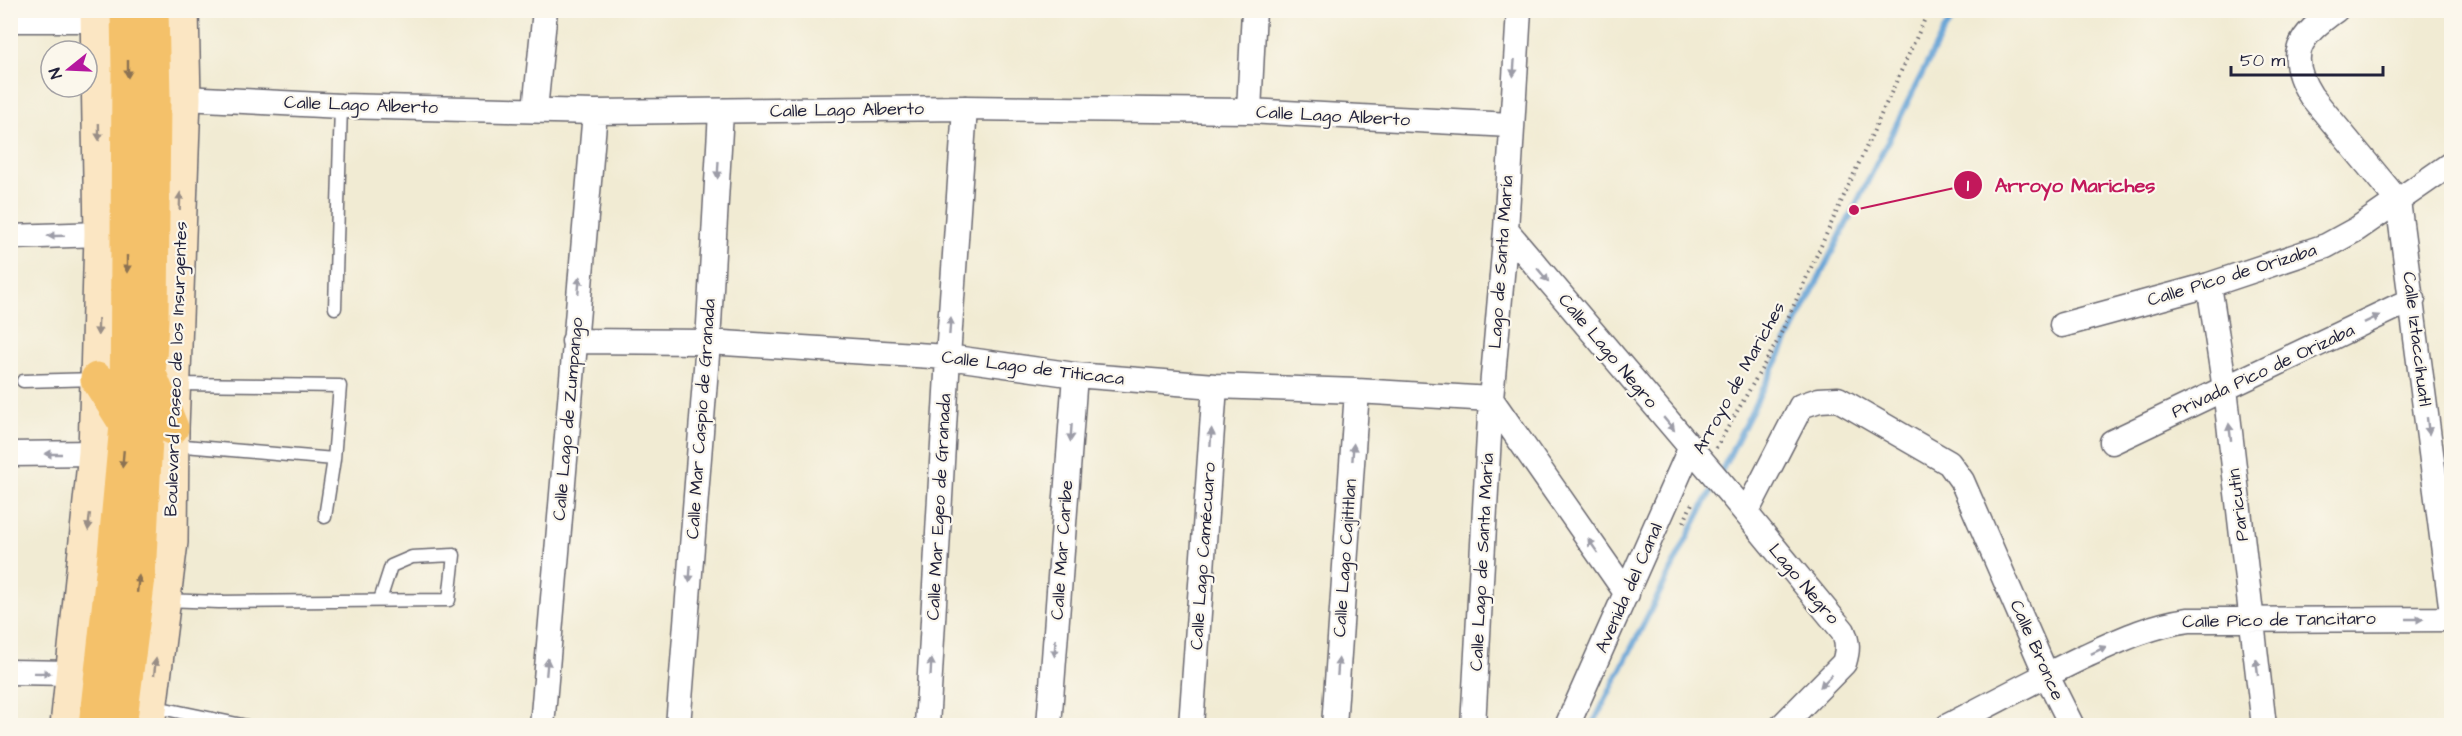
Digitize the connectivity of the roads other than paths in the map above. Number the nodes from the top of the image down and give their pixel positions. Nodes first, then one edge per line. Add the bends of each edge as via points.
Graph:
1 (152, 10) edge
2 (182, 10) edge
3 (545, 10) edge
4 (1254, 10) edge
5 (1518, 10) edge
6 (2336, 10) edge
7 (107, 14) edge
8 (10, 20) edge
9 (184, 98) junction
10 (341, 106) junction
11 (964, 108) junction
12 (535, 110) junction
13 (1249, 111) junction
14 (595, 112) junction
15 (721, 112) junction
16 (1510, 125) junction
17 (2451, 163) edge
18 (2398, 201) junction
19 (1506, 230) junction
20 (101, 234) junction
21 (10, 237) edge
22 (2209, 285) junction
23 (2413, 299) junction
24 (335, 308) dead end
25 (2062, 326) dead end
26 (574, 341) junction
27 (708, 342) junction
28 (948, 357) junction
29 (1075, 375) junction
30 (161, 377) junction
31 (97, 379) junction
32 (23, 381) dead end
33 (1215, 386) junction
34 (2225, 389) junction
35 (1357, 391) junction
36 (1491, 399) junction
37 (126, 425) junction
38 (172, 436) junction
39 (2112, 442) dead end
40 (95, 453) junction
41 (10, 454) edge
42 (334, 459) junction
43 (1702, 462) junction
44 (1746, 513) junction
45 (325, 517) dead end
46 (1627, 594) junction
47 (163, 600) junction
48 (380, 600) junction
49 (2451, 613) edge
50 (2252, 619) junction
51 (2451, 619) edge
52 (10, 672) edge
53 (73, 673) junction
54 (2046, 674) junction
55 (149, 715) edge
56 (67, 726) edge
57 (95, 726) edge
58 (120, 726) edge
59 (247, 726) edge
60 (542, 726) edge
61 (678, 726) edge
62 (927, 726) edge
63 (1049, 726) edge
64 (1191, 726) edge
65 (1334, 726) edge
66 (1473, 726) edge
67 (1567, 726) edge
68 (1782, 726) edge
69 (1948, 726) edge
70 (2072, 726) edge
71 (2264, 726) edge

1 - 30 main road, Boulevard Paseo de los Insurgentes via 152,320
2 - 9 street, Boulevard Paseo de los Insurgentes
3 - 12 street
4 - 13 street
5 -> 16 street, Lago de Santa María
6 - 18 street via 2306,34 2298,54 2300,79
7 - 8 street
7 -> 20 street
7 -> 37 main road via 129,68
9 - 10 street, Calle Lago Alberto
30 -> 9 street, Boulevard Paseo de los Insurgentes
10 - 12 street, Calle Lago Alberto
10 - 24 lane
11 - 13 street, Calle Lago Alberto
11 - 15 street, Calle Lago Alberto
28 -> 11 street, Calle Mar Egeo de Granada
12 - 14 street, Calle Lago Alberto
13 - 16 street, Calle Lago Alberto
14 - 15 street, Calle Lago Alberto
26 -> 14 street, Calle Lago de Zumpango
15 -> 27 street, Calle Mar Caspio de Granada
16 - 19 street, Lago de Santa María
17 - 18 street, Calle Pico de Orizaba
18 - 22 street, Calle Pico de Orizaba via 2326,246
18 - 23 street, Calle Iztaccíhuatl
19 - 36 street, Lago de Santa María
19 -> 43 street, Calle Lago Negro
20 -> 21 street
20 -> 31 street
22 - 25 street, Calle Pico de Orizaba
22 - 34 street, Paricutin
34 -> 23 street, Privada Pico de Orizaba
23 -> 49 street, Calle Iztaccíhuatl
26 - 27 street, Calle Lago de Titicaca
60 -> 26 street, Calle Lago de Zumpango
27 - 28 street, Calle Lago de Titicaca
27 -> 61 street, Calle Mar Caspio de Granada
28 - 29 street, Calle Lago de Titicaca
62 -> 28 street, Calle Mar Egeo de Granada
29 - 33 street, Calle Lago de Titicaca
29 -> 63 street, Calle Mar Caribe
30 - 38 main road
30 - 42 lane via 340,386
58 -> 30 main road, Boulevard Paseo de los Insurgentes
31 - 32 lane
31 - 37 main road
31 - 40 street
33 - 35 street, Calle Lago de Titicaca
64 -> 33 street, Calle Lago Camécuaro
34 - 39 street, Privada Pico de Orizaba
50 -> 34 street, Paricutin
35 - 36 street, Calle Lago de Titicaca
65 -> 35 street, Calle Lago Cajititlan
46 -> 36 street
36 - 66 street, Calle Lago de Santa María
37 -> 57 main road
38 - 42 lane
38 - 47 street, Boulevard Paseo de los Insurgentes via 171,542
40 -> 41 street
40 -> 53 street
42 - 45 lane
43 - 44 street, Lago Negro
43 - 46 street, Avenida del Canal
44 - 54 street, Calle Bronce via 1801,406 1838,399 1949,463 1962,481
44 -> 68 street, Lago Negro via 1837,621 1847,640 1844,663
46 - 67 street, Avenida del Canal
47 - 48 lane
55 -> 47 street, Boulevard Paseo de los Insurgentes
48 - 48 lane via 391,566 411,557 454,555 449,600
50 -> 51 street, Calle Pico de Tancitaro
54 -> 50 street, Calle Pico de Tancitaro via 2166,623
71 -> 50 street, Paricutin
52 -> 53 street
53 - 56 street
54 - 69 street, Calle Pico de Tancitaro
54 - 70 street, Calle Bronce
55 - 59 lane

